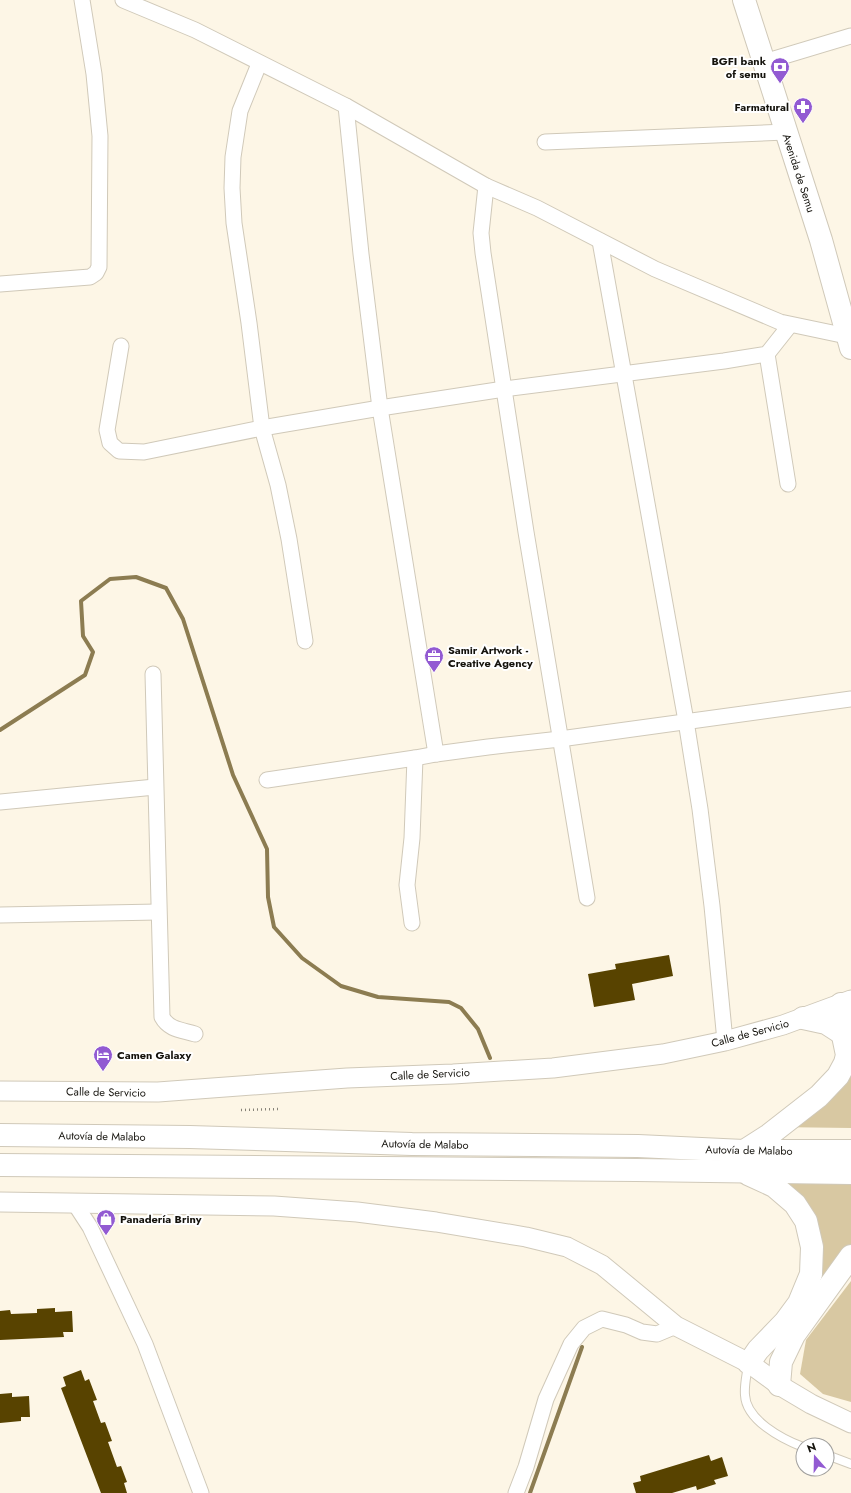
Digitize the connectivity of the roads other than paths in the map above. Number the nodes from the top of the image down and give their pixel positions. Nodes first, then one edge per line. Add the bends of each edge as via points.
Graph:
1 (82, 0) edge
2 (123, 0) edge
3 (744, 0) edge
4 (851, 36) edge
5 (764, 62) junction
6 (259, 64) junction
7 (346, 106) junction
8 (786, 132) junction
9 (545, 142) dead end
10 (486, 186) junction
11 (600, 241) junction
12 (0, 284) edge
13 (790, 325) junction
14 (850, 340) edge
15 (122, 346) dead end
16 (767, 354) junction
17 (624, 374) junction
18 (504, 389) junction
19 (380, 408) junction
20 (262, 428) junction
21 (788, 484) dead end
22 (305, 641) dead end
23 (153, 674) dead end
24 (851, 699) edge
25 (686, 721) junction
26 (560, 739) junction
27 (436, 754) junction
28 (415, 758) junction
29 (267, 780) dead end
30 (155, 787) junction
31 (0, 802) edge
32 (587, 898) dead end
33 (158, 912) junction
34 (0, 915) edge
35 (412, 923) dead end
36 (846, 1002) edge
37 (803, 1018) junction
38 (195, 1034) dead end
39 (843, 1034) junction
40 (725, 1041) junction
41 (0, 1091) edge
42 (0, 1135) edge
43 (851, 1152) edge
44 (743, 1161) junction
45 (0, 1165) edge
46 (851, 1173) edge
47 (0, 1202) edge
48 (75, 1204) junction
49 (93, 1204) junction
50 (90, 1227) junction
51 (851, 1256) edge
52 (676, 1326) junction
53 (748, 1363) junction
54 (778, 1385) junction
55 (851, 1423) edge
56 (795, 1444) edge
57 (835, 1458) edge
58 (851, 1464) edge
59 (201, 1493) edge
60 (516, 1493) edge

1 - 12 street via 94,74 100,136 99,267 90,277
2 - 6 street via 195,30
3 - 5 main road, Avenida de Semu
4 - 5 street
5 - 8 main road, Avenida de Semu
6 - 7 street
6 - 20 street via 240,111 233,157 232,188 234,223
7 - 10 street
7 - 19 street
8 - 9 street
8 - 14 main road, Avenida de Semu
10 - 11 street via 537,208
10 - 18 street via 482,215 482,247
11 - 13 street via 655,269
11 - 17 street
13 - 14 street
13 - 16 street
15 - 20 street via 107,430 110,443 119,451 144,452
16 - 17 street
16 - 21 street
17 - 18 street
17 - 25 street
18 - 19 street
18 - 26 street
19 - 20 street
19 - 27 street
20 - 22 street via 278,485 289,539
23 - 30 street
24 - 25 street
25 - 26 street
25 - 40 street via 712,906
26 - 27 street
26 - 32 street
27 - 28 street
28 - 29 street
28 - 35 street via 412,838 407,885
30 - 31 street
30 - 33 street
33 - 34 street
33 - 38 street via 162,1017 171,1028
36 - 37 street, Calle de Servicio
36 - 39 main road
37 - 39 main road via 826,1023
37 - 40 street, Calle de Servicio
39 - 44 main road via 847,1054 838,1076 819,1096 769,1135
40 - 41 street, Calle de Servicio via 663,1054 553,1068 347,1078 158,1092
42 - 44 main road, Autovía de Malabo via 638,1146
43 - 44 main road, Autovía de Malabo
44 - 45 main road, Autovía de Malabo
44 - 46 main road, Autovía de Malabo
44 - 53 main road via 795,1204 806,1220 812,1247 811,1274 799,1303
47 - 48 street
48 - 49 street
48 - 50 street
49 - 50 street
49 - 52 street via 274,1206 357,1212 526,1237 567,1246 602,1265
50 - 59 street via 145,1344
51 - 54 main road via 794,1334 781,1362
52 - 53 street
52 - 60 street via 658,1334 642,1332 602,1319 584,1328 571,1344 546,1398
53 - 54 street
53 - 56 lane via 745,1395 748,1409 764,1425
54 - 55 street
57 - 58 lane

